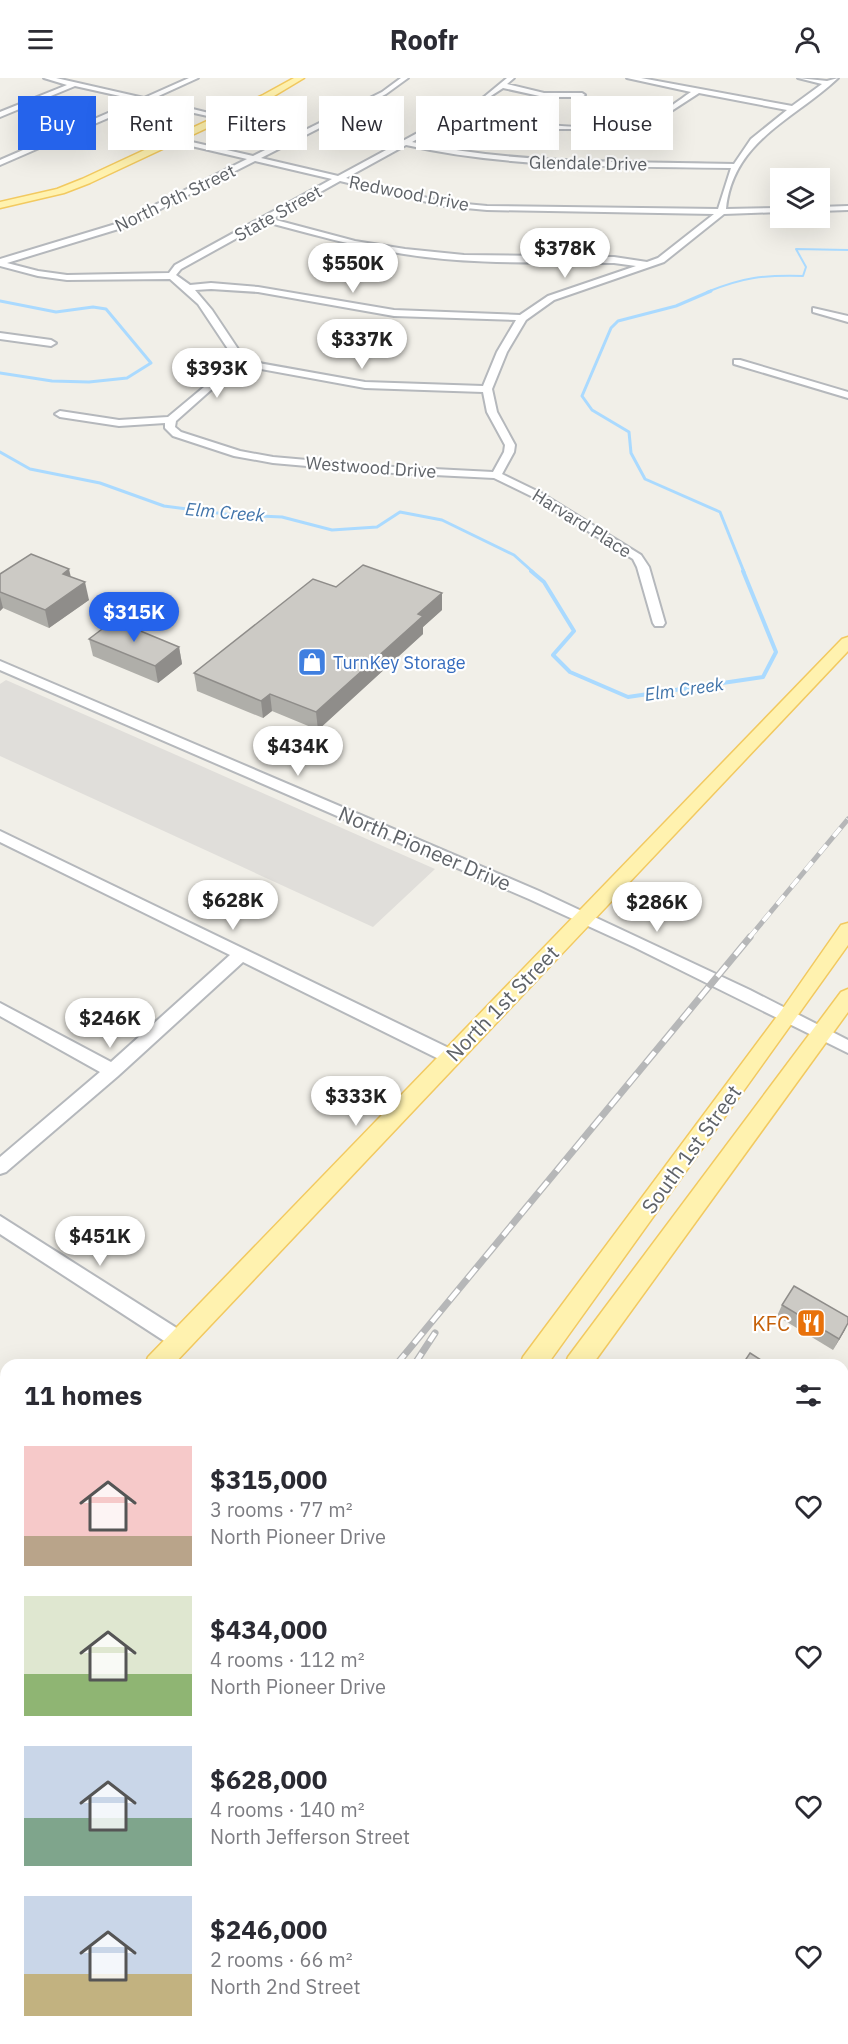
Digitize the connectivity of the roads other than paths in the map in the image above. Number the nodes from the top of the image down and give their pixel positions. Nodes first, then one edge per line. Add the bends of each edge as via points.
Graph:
1 (47, 78) edge
2 (195, 78) edge
3 (300, 78) edge
4 (405, 78) edge
5 (511, 78) edge
6 (630, 78) edge
7 (801, 78) edge
8 (832, 80) edge
9 (74, 84) junction
10 (501, 85) junction
11 (697, 91) junction
12 (582, 95) dead end
13 (127, 96) edge
14 (154, 96) edge
15 (264, 96) edge
16 (485, 96) edge
17 (794, 109) junction
18 (0, 115) edge
19 (108, 116) edge
20 (559, 125) edge
21 (416, 137) edge
22 (406, 143) junction
23 (194, 145) edge
24 (151, 150) edge
25 (255, 159) junction
26 (0, 163) edge
27 (736, 166) junction
28 (339, 179) junction
29 (0, 205) edge
30 (848, 208) edge
31 (830, 209) edge
32 (685, 211) junction
33 (770, 211) edge
34 (770, 211) edge
35 (717, 215) junction
36 (266, 220) junction
37 (0, 263) edge
38 (648, 265) junction
39 (171, 276) junction
40 (187, 288) junction
41 (816, 310) dead end
42 (522, 318) junction
43 (848, 319) edge
44 (0, 336) edge
45 (51, 343) dead end
46 (237, 362) junction
47 (737, 362) dead end
48 (487, 389) junction
49 (848, 395) edge
50 (60, 414) dead end
51 (171, 420) junction
52 (496, 475) junction
53 (659, 623) dead end
54 (848, 642) edge
55 (0, 665) edge
56 (0, 836) edge
57 (584, 917) junction
58 (848, 930) edge
59 (241, 954) junction
60 (848, 997) edge
61 (0, 1009) edge
62 (788, 1016) junction
63 (823, 1034) junction
64 (848, 1047) edge
65 (451, 1057) junction
66 (112, 1071) junction
67 (0, 1167) edge
68 (0, 1224) edge
69 (554, 1336) junction
70 (596, 1339) junction
71 (179, 1340) junction
72 (162, 1359) edge
73 (537, 1359) edge
74 (551, 1359) edge
75 (581, 1359) edge
76 (590, 1359) edge

1 - 9 street
2 - 14 street
3 - 15 main road
4 - 25 street, North 9th Street via 384,93
5 - 10 street, State Street
6 - 11 street
7 - 8 street
8 - 17 street
9 - 13 street
9 - 18 street
10 - 12 street via 544,94
10 - 16 street, State Street
11 - 17 street
11 - 20 street via 657,117 624,125
17 - 27 street via 754,141
19 - 26 street
21 - 22 street, State Street
22 - 27 street, Glendale Drive via 517,161
22 - 28 street, State Street
23 - 25 street, Redwood Drive
24 - 29 main road via 60,191
25 - 28 street, Redwood Drive
25 - 37 street, North 9th Street via 107,231
27 - 35 street
28 - 32 street, Redwood Drive via 413,198 465,206
28 - 36 street, State Street
30 - 31 street
32 - 35 street
32 - 35 street, Redwood Drive
33 - 35 street
34 - 35 street
35 - 38 street via 661,260
36 - 38 street via 415,254 614,260
36 - 39 street, State Street via 178,267
37 - 39 street via 33,273 77,278
38 - 42 street via 551,298
39 - 40 street
40 - 42 street via 243,287 379,312
40 - 46 street via 212,315 237,355
41 - 43 street
42 - 48 street
44 - 45 street
46 - 48 street via 365,385
46 - 51 street
47 - 49 street
48 - 52 street via 492,412 510,445
50 - 51 street via 119,423
51 - 52 street, Westwood Drive via 170,428 177,434 238,454 348,467
52 - 53 street, Harvard Place via 537,495 637,557
54 - 57 main road, North 1st Street
55 - 57 street, North Pioneer Drive
56 - 59 street
57 - 62 street, North Pioneer Drive
57 - 65 main road, North 1st Street
58 - 62 main road, South 1st Street
59 - 65 street
59 - 66 street
60 - 63 main road, South 1st Street
61 - 66 street
62 - 63 street, North Pioneer Drive
62 - 69 main road, South 1st Street
63 - 64 street, North Pioneer Drive
63 - 70 main road, South 1st Street
65 - 71 main road, North 1st Street
66 - 67 street
68 - 71 street
69 - 73 main road, South 1st Street
69 - 74 main road
70 - 75 main road, South 1st Street
70 - 76 main road
71 - 72 main road, North 1st Street

